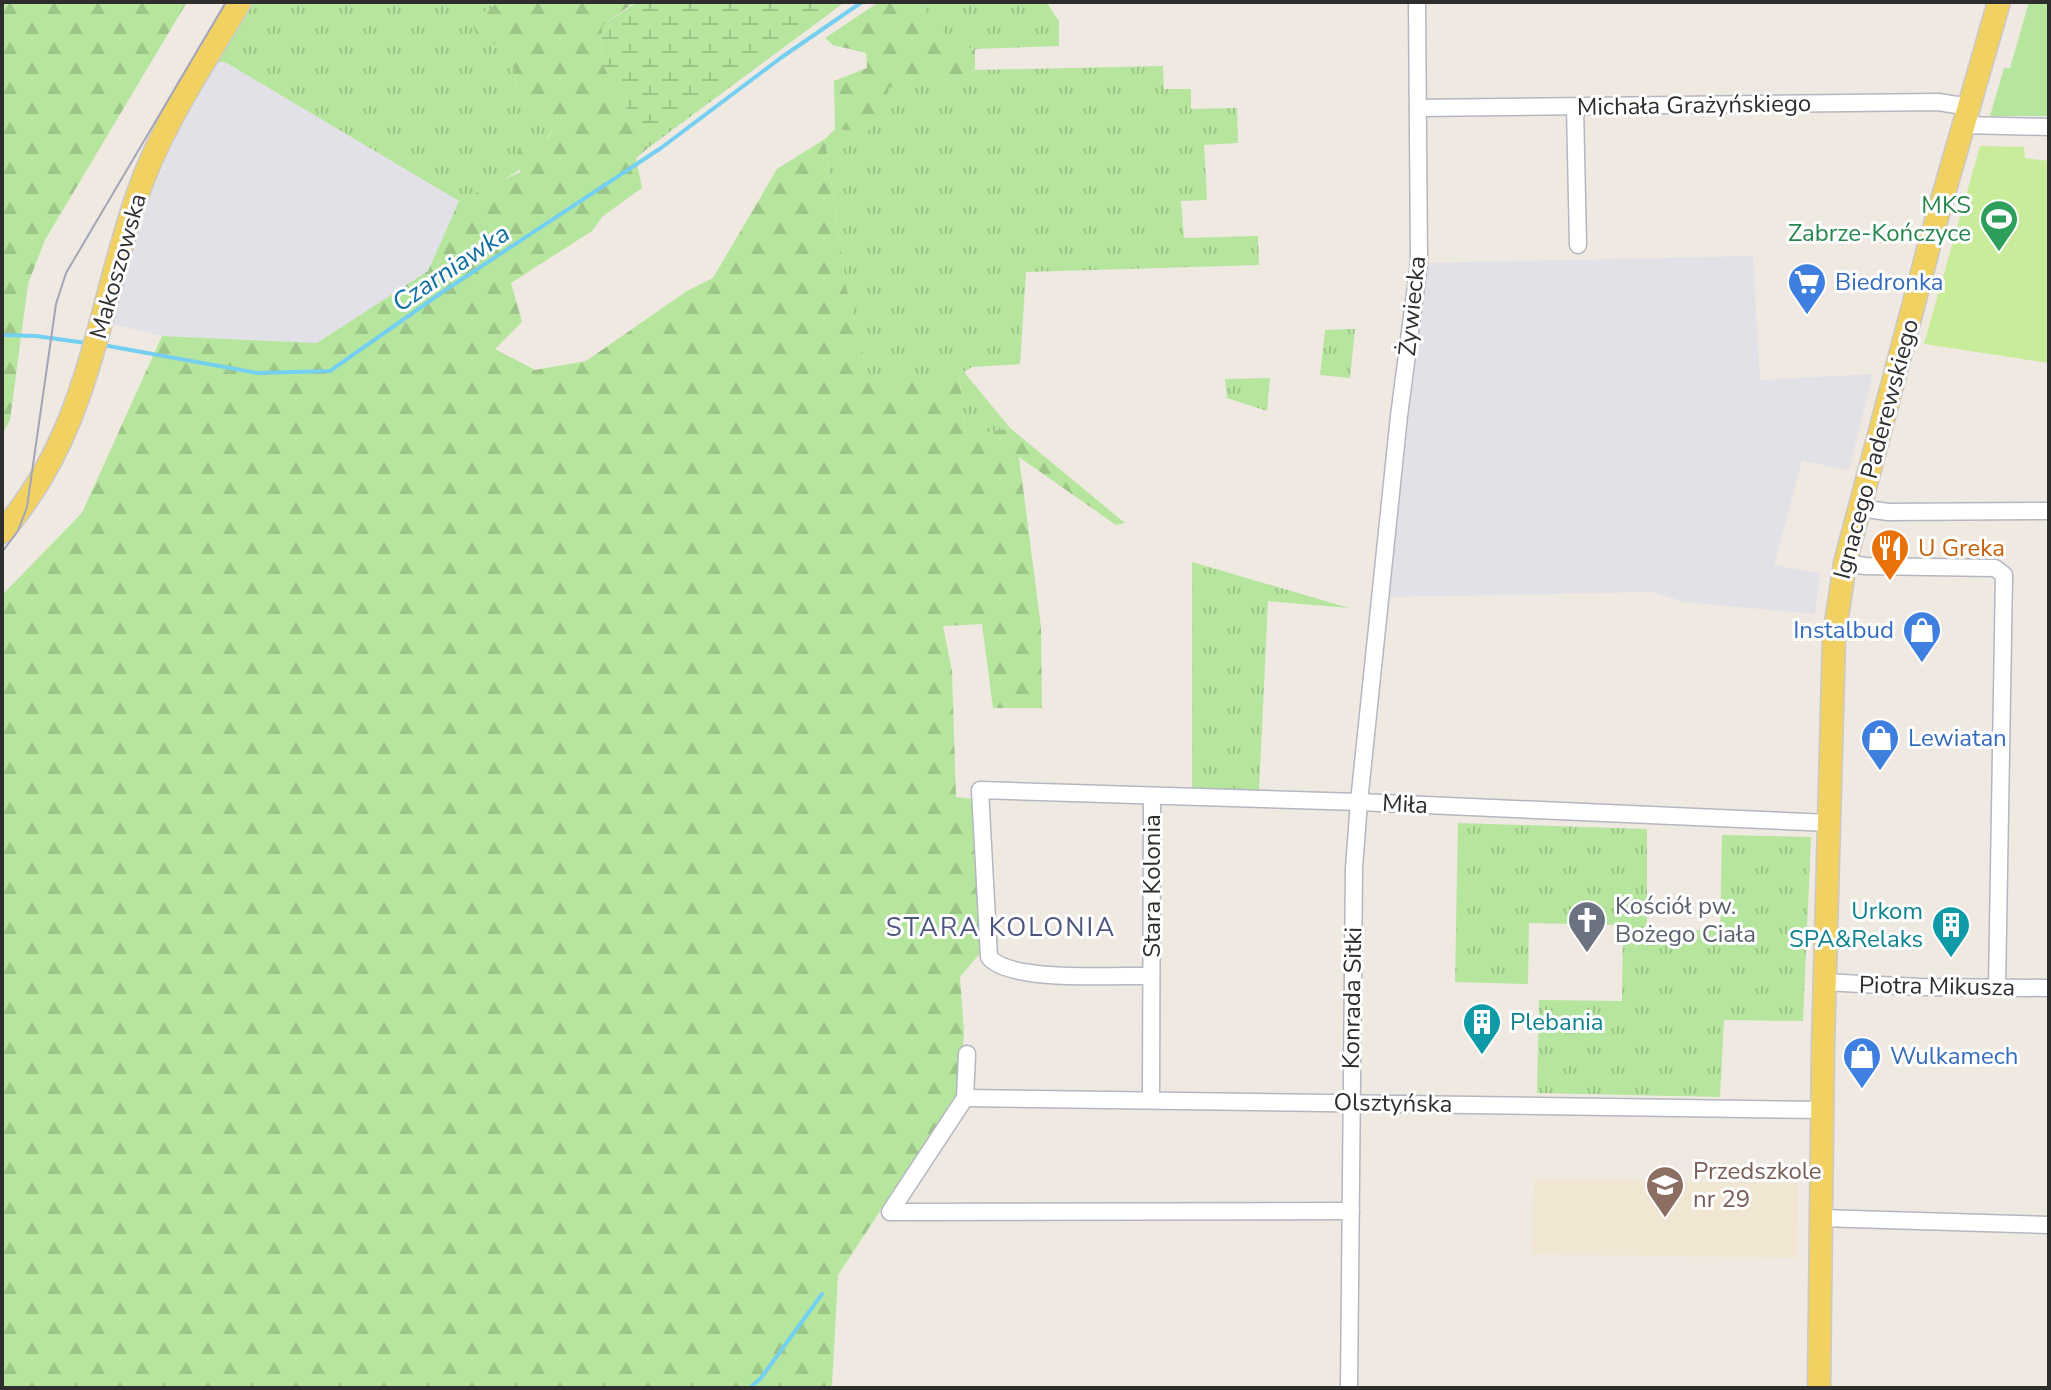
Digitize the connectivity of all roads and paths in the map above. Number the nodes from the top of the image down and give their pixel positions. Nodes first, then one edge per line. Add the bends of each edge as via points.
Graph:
1 (240, 2) edge
2 (1417, 2) edge
3 (1999, 2) edge
4 (1575, 107) junction
5 (1418, 108) junction
6 (1967, 116) junction
7 (2049, 127) edge
8 (1578, 245) dead end
9 (1860, 508) junction
10 (2049, 511) edge
11 (2, 532) edge
12 (1845, 563) junction
13 (1379, 609) joint
14 (980, 790) joint
15 (1152, 797) junction
16 (1359, 802) junction
17 (1829, 823) junction
18 (1151, 976) junction
19 (1824, 982) junction
20 (1997, 988) junction
21 (2049, 988) edge
22 (967, 1054) dead end
23 (965, 1098) junction
24 (1151, 1100) junction
25 (1351, 1103) junction
26 (1822, 1110) junction
27 (1351, 1211) junction
28 (1820, 1218) junction
29 (2049, 1225) edge
30 (1349, 1388) edge
31 (1819, 1388) edge

1 - 11 main road, Makoszowska via 146,172 76,407 54,457
2 - 5 street, Żywiecka
3 - 6 main road, Ignacego Paderewskiego
4 - 5 street, Michała Grażyńskiego
4 - 6 street, Michała Grażyńskiego via 1938,102
4 - 8 street
5 - 13 street, Żywiecka via 1419,263
6 - 7 street, Michała Grażyńskiego
6 - 9 main road, Ignacego Paderewskiego
9 - 10 street
9 - 12 main road, Ignacego Paderewskiego
12 - 17 main road, Ignacego Paderewskiego via 1834,637
12 - 20 street via 1995,568 2004,575
13 - 16 street, Konrada Sitki
14 - 15 street, Miła
14 - 18 street, Stara Kolonia via 993,963 1032,974
15 - 16 street, Miła
15 - 18 street, Stara Kolonia
16 - 17 street, Miła
16 - 25 street, Konrada Sitki
17 - 19 main road, Ignacego Paderewskiego
18 - 24 street, Stara Kolonia
19 - 20 street, Piotra Mikusza
19 - 26 main road, Ignacego Paderewskiego
20 - 21 street, Piotra Mikusza
22 - 23 street
23 - 24 street, Olsztyńska
23 - 27 street via 890,1212
24 - 25 street, Olsztyńska
25 - 26 street, Olsztyńska
25 - 27 street, Konrada Sitki
26 - 28 main road, Ignacego Paderewskiego
27 - 30 street, Konrada Sitki
28 - 29 street
28 - 31 main road, Ignacego Paderewskiego

